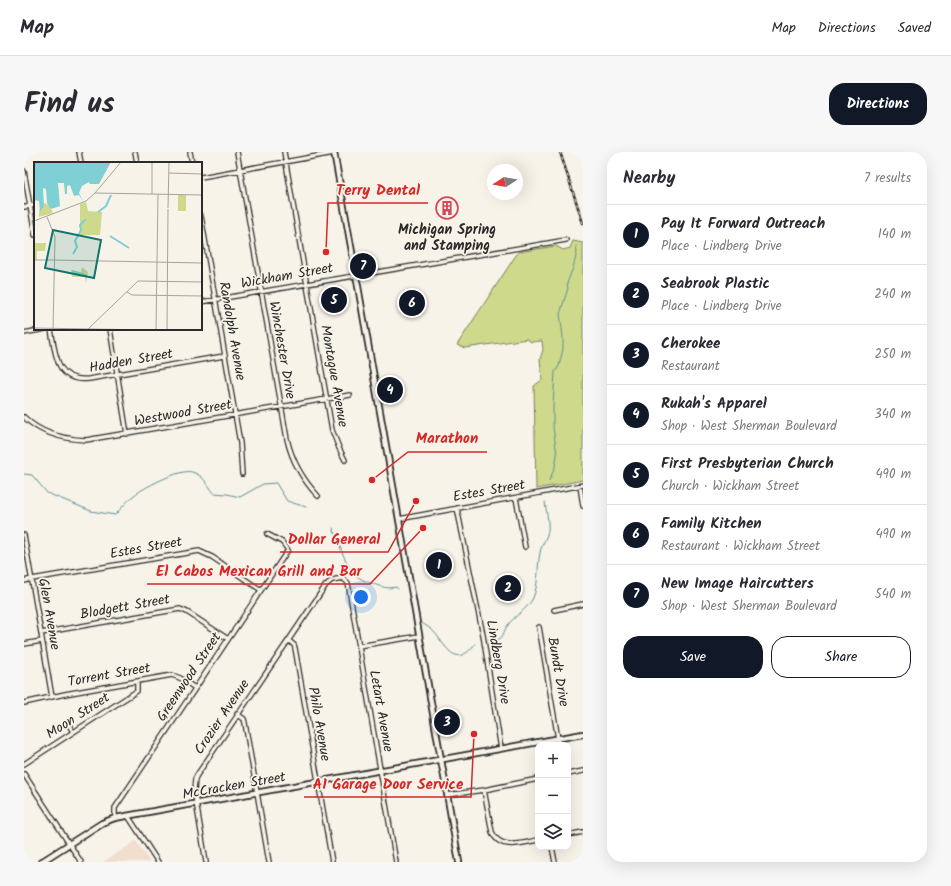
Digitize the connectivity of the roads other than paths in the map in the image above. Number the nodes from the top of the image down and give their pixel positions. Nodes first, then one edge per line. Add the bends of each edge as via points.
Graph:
1 (79, 152) edge
2 (135, 152) edge
3 (190, 152) edge
4 (237, 152) edge
5 (284, 152) edge
6 (334, 153) edge
7 (81, 162) edge
8 (137, 162) edge
9 (192, 162) edge
10 (285, 162) junction
11 (240, 170) junction
12 (24, 171) edge
13 (202, 177) edge
14 (34, 205) edge
15 (30, 206) junction
16 (24, 207) edge
17 (202, 222) edge
18 (34, 230) edge
19 (566, 240) dead end
20 (356, 275) junction
21 (306, 284) junction
22 (261, 292) junction
23 (215, 300) junction
24 (202, 302) edge
25 (40, 330) edge
26 (51, 330) edge
27 (110, 330) edge
28 (24, 333) edge
29 (224, 356) junction
30 (117, 375) junction
31 (350, 396) dead end
32 (327, 400) junction
33 (280, 408) junction
34 (235, 416) junction
35 (24, 417) edge
36 (127, 434) junction
37 (345, 460) dead end
38 (242, 474) dead end
39 (581, 486) edge
40 (318, 496) dead end
41 (516, 498) junction
42 (583, 506) edge
43 (457, 508) junction
44 (399, 519) junction
45 (267, 534) dead end
46 (24, 535) edge
47 (525, 547) dead end
48 (32, 579) junction
49 (24, 581) edge
50 (348, 587) joint
51 (261, 590) junction
52 (583, 604) edge
53 (554, 610) dead end
54 (539, 627) dead end
55 (41, 633) junction
56 (420, 636) junction
57 (228, 639) junction
58 (288, 640) junction
59 (42, 641) junction
60 (24, 644) edge
61 (358, 646) junction
62 (137, 682) junction
63 (195, 688) junction
64 (52, 697) junction
65 (24, 703) edge
66 (238, 714) junction
67 (69, 725) dead end
68 (74, 732) junction
69 (583, 734) edge
70 (558, 738) junction
71 (559, 742) edge
72 (501, 749) junction
73 (441, 760) junction
74 (24, 764) edge
75 (380, 770) junction
76 (583, 771) edge
77 (571, 773) edge
78 (24, 774) edge
79 (535, 781) edge
80 (318, 782) junction
81 (484, 790) junction
82 (257, 793) junction
83 (447, 795) junction
84 (196, 804) junction
85 (128, 816) junction
86 (114, 818) junction
87 (583, 832) edge
88 (571, 834) edge
89 (535, 841) edge
90 (70, 844) junction
91 (553, 850) edge
92 (41, 862) edge
93 (81, 862) edge
94 (158, 862) edge
95 (206, 862) edge
96 (269, 862) edge
97 (332, 862) edge
98 (396, 862) edge
99 (459, 862) edge
100 (555, 862) edge

1 - 7 street
2 - 8 street
3 - 9 street
4 - 11 street, Winchester Drive
5 - 10 street, Montague Avenue
6 - 10 street
6 - 20 street
10 - 11 street
10 - 21 street, Montague Avenue
11 - 13 street
11 - 22 street, Winchester Drive
12 - 15 street
14 - 15 street
15 - 16 street
15 - 18 street
17 - 23 street, Randolph Avenue
19 - 20 street, Wickham Street
20 - 21 street, Wickham Street
20 - 44 street
21 - 22 street, Wickham Street
21 - 32 street, Montague Avenue
22 - 23 street, Wickham Street
22 - 33 street, Winchester Drive
23 - 24 street, Wickham Street
23 - 29 street, Randolph Avenue
25 - 28 street
26 - 30 street, Hadden Street via 56,358 69,376 84,380
27 - 30 street
29 - 30 street, Hadden Street
29 - 34 street, Randolph Avenue
30 - 36 street
31 - 32 street, Westwood Street
32 - 33 street, Westwood Street
32 - 37 street, Montague Avenue via 334,435
33 - 34 street, Westwood Street
33 - 40 street, Winchester Drive via 292,455 309,486
34 - 36 street, Westwood Street
34 - 38 street, Randolph Avenue via 242,454
35 - 36 street, Westwood Street via 44,431 74,440
39 - 41 street, Estes Street
39 - 42 street
41 - 43 street, Estes Street
41 - 47 street
43 - 44 street, Estes Street
43 - 72 street, Lindberg Drive via 483,635
44 - 56 street
45 - 51 street, Greenwood Street via 282,542 288,550
46 - 48 street, Glen Avenue
48 - 49 street, Estes Street
48 - 51 street, Estes Street via 199,551
48 - 55 street, Glen Avenue
50 - 58 street, Crozier Avenue via 347,580 343,578 332,580 326,585
50 - 61 street, Letart Avenue
51 - 57 street, Greenwood Street
52 - 53 street
54 - 70 street, Bundt Drive
55 - 57 street, Blodgett Street via 180,609
55 - 59 street, Glen Avenue
56 - 61 street
56 - 73 street
57 - 63 street, Greenwood Street
58 - 66 street, Crozier Avenue
58 - 80 street, Philo Avenue via 295,648
59 - 60 street
59 - 64 street, Glen Avenue
61 - 75 street, Letart Avenue
62 - 63 street, Torrent Street via 175,676
62 - 64 street, Torrent Street
62 - 68 street, Moon Street via 137,691
63 - 86 street, Greenwood Street via 115,808
64 - 65 street, Torrent Street
66 - 82 street via 245,723
66 - 84 street, Crozier Avenue via 197,775 194,785
67 - 68 street
68 - 74 street, Moon Street
69 - 70 street, McCracken Street
70 - 71 street, Bundt Drive
70 - 72 street, McCracken Street
72 - 73 street, McCracken Street
73 - 75 street, McCracken Street
73 - 83 street
75 - 80 street, McCracken Street
75 - 98 street, Letart Avenue
76 - 77 street
78 - 90 street
79 - 81 street
80 - 82 street, McCracken Street
80 - 97 street, Philo Avenue
81 - 83 street
81 - 89 street via 492,832 498,842 510,845
82 - 84 street, McCracken Street
82 - 96 street
83 - 99 street
84 - 85 street, McCracken Street
84 - 95 street, Crozier Avenue
85 - 86 street, McCracken Street
85 - 94 street
86 - 90 street, McCracken Street
87 - 88 street
90 - 92 street, McCracken Street
90 - 93 street
91 - 100 street

